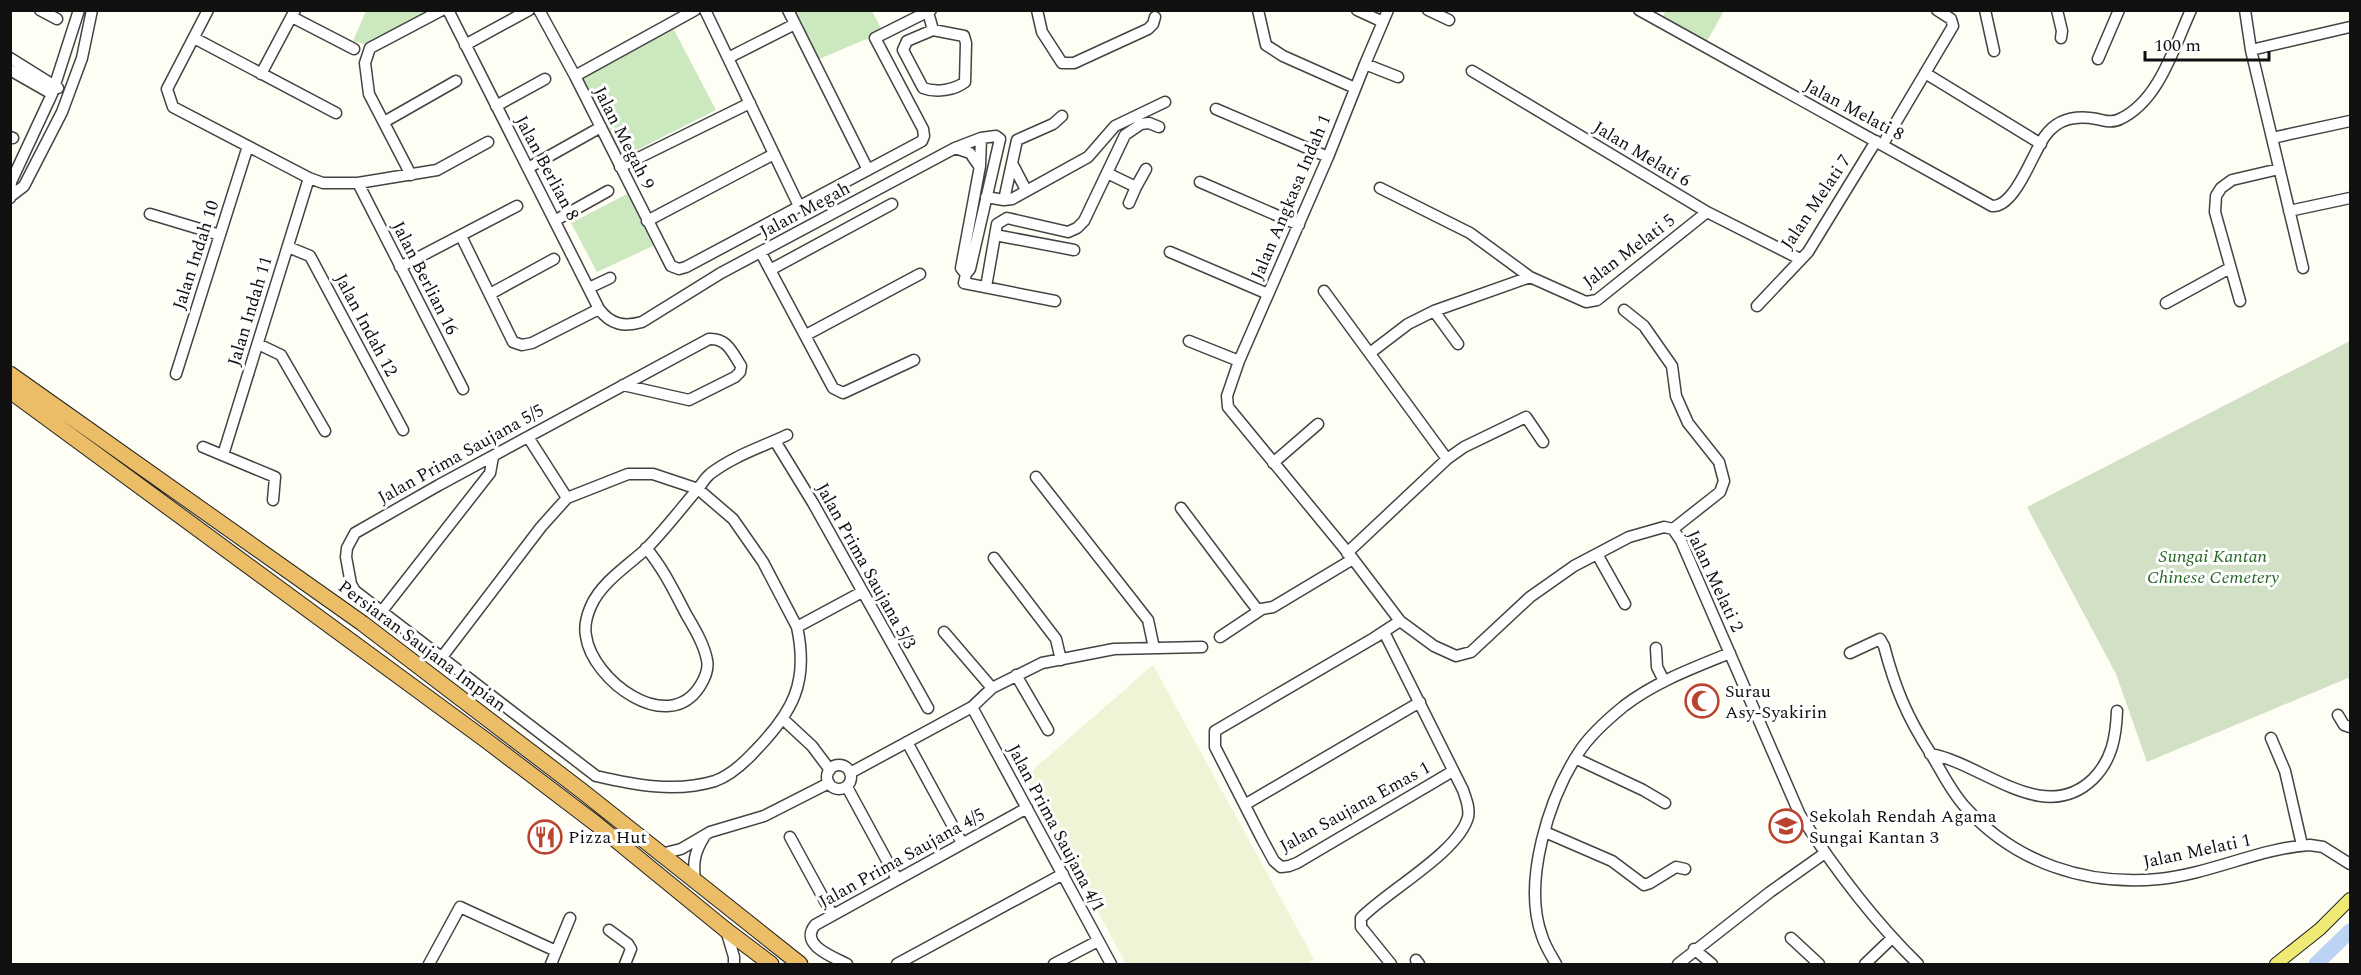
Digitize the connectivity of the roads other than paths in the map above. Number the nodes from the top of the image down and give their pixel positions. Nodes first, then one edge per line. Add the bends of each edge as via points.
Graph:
1 (40, 10) edge
2 (79, 10) edge
3 (92, 10) edge
4 (208, 10) edge
5 (442, 10) edge
6 (448, 10) edge
7 (529, 10) edge
8 (539, 10) edge
9 (695, 10) edge
10 (705, 10) edge
11 (1038, 10) edge
12 (1258, 10) edge
13 (1357, 10) edge
14 (1388, 10) edge
15 (1428, 10) edge
16 (1639, 10) edge
17 (1937, 10) edge
18 (1985, 10) edge
19 (2057, 10) edge
20 (2119, 10) edge
21 (2191, 10) edge
22 (2245, 10) edge
23 (789, 11) edge
24 (929, 11) edge
25 (294, 14) edge
26 (1155, 17) dead end
27 (57, 19) dead end
28 (1449, 20) dead end
29 (1383, 22) junction
30 (795, 24) junction
31 (2350, 27) edge
32 (933, 30) junction
33 (194, 38) junction
34 (2061, 38) dead end
35 (465, 45) junction
36 (354, 49) dead end
37 (2251, 50) junction
38 (1994, 51) dead end
39 (10, 58) edge
40 (728, 58) junction
41 (2098, 60) dead end
42 (64, 61) junction
43 (1365, 64) junction
44 (10, 70) edge
45 (78, 70) junction
46 (35, 71) junction
47 (1472, 71) dead end
48 (1925, 73) junction
49 (261, 74) junction
50 (575, 76) junction
51 (1398, 76) dead end
52 (545, 79) dead end
53 (456, 81) dead end
54 (34, 85) junction
55 (1355, 88) junction
56 (57, 90) junction
57 (1165, 102) dead end
58 (750, 103) junction
59 (496, 106) junction
60 (1216, 109) dead end
61 (62, 112) junction
62 (336, 113) dead end
63 (1062, 116) dead end
64 (42, 117) junction
65 (2350, 121) edge
66 (384, 122) junction
67 (601, 127) junction
68 (1159, 127) dead end
69 (981, 138) junction
70 (2272, 138) junction
71 (488, 142) dead end
72 (1879, 142) junction
73 (2041, 144) junction
74 (248, 146) junction
75 (955, 148) junction
76 (774, 154) junction
77 (1328, 157) junction
78 (1012, 163) junction
79 (980, 166) junction
80 (620, 167) junction
81 (528, 168) junction
82 (1146, 169) dead end
83 (2279, 169) junction
84 (868, 170) junction
85 (1107, 173) junction
86 (411, 175) junction
87 (309, 178) junction
88 (1200, 182) dead end
89 (358, 183) junction
90 (1136, 187) junction
91 (1380, 188) dead end
92 (1026, 190) junction
93 (608, 191) dead end
94 (11, 197) edge
95 (986, 197) junction
96 (2350, 198) edge
97 (1004, 200) junction
98 (1129, 203) dead end
99 (891, 204) dead end
100 (517, 206) dead end
101 (799, 206) junction
102 (2289, 211) junction
103 (1707, 212) junction
104 (150, 214) dead end
105 (556, 220) junction
106 (647, 221) junction
107 (1299, 225) junction
108 (220, 235) junction
109 (995, 235) junction
110 (461, 236) junction
111 (288, 247) junction
112 (1074, 250) dead end
113 (1170, 252) dead end
114 (761, 253) junction
115 (554, 259) dead end
116 (1800, 259) junction
117 (400, 267) junction
118 (2303, 267) dead end
119 (2230, 268) junction
120 (770, 270) junction
121 (920, 274) dead end
122 (966, 274) junction
123 (1530, 277) junction
124 (610, 278) dead end
125 (986, 287) junction
126 (589, 288) junction
127 (1324, 291) dead end
128 (490, 294) junction
129 (1268, 294) junction
130 (2240, 300) dead end
131 (1055, 301) dead end
132 (2166, 303) dead end
133 (1757, 306) dead end
134 (599, 309) junction
135 (1624, 310) dead end
136 (1434, 311) junction
137 (806, 335) junction
138 (1189, 340) dead end
139 (258, 344) junction
140 (1458, 344) dead end
141 (1370, 353) junction
142 (914, 360) dead end
143 (1239, 361) junction
144 (10, 374) edge
145 (176, 374) dead end
146 (623, 385) junction
147 (463, 389) dead end
148 (10, 391) edge
149 (1227, 396) joint
150 (1318, 424) dead end
151 (404, 430) dead end
152 (325, 431) dead end
153 (788, 435) dead end
154 (528, 437) junction
155 (775, 441) junction
156 (1543, 442) dead end
157 (203, 447) dead end
158 (223, 455) junction
159 (493, 457) junction
160 (1447, 459) junction
161 (1273, 463) junction
162 (1036, 477) dead end
163 (698, 489) junction
164 (567, 498) junction
165 (273, 500) dead end
166 (1181, 508) dead end
167 (1673, 529) junction
168 (646, 548) junction
169 (1597, 554) junction
170 (1350, 556) junction
171 (994, 558) dead end
172 (862, 591) junction
173 (1625, 604) dead end
174 (1262, 609) junction
175 (382, 611) junction
176 (1400, 621) junction
177 (796, 627) junction
178 (944, 632) dead end
179 (1379, 635) junction
180 (1220, 637) dead end
181 (1202, 647) dead end
182 (1154, 648) junction
183 (1656, 648) dead end
184 (1730, 653) junction
185 (1850, 653) dead end
186 (442, 657) junction
187 (1061, 660) junction
188 (1016, 675) junction
189 (1664, 681) junction
190 (992, 688) junction
191 (1420, 702) junction
192 (972, 707) junction
193 (928, 708) dead end
194 (2117, 711) dead end
195 (2337, 715) dead end
196 (784, 720) junction
197 (2350, 727) edge
198 (1048, 730) dead end
199 (2271, 738) dead end
200 (907, 742) junction
201 (1930, 754) junction
202 (1575, 758) junction
203 (830, 770) junction
204 (1453, 771) junction
205 (850, 773) junction
206 (829, 783) junction
207 (847, 787) junction
208 (1665, 803) dead end
209 (1246, 804) junction
210 (1027, 808) junction
211 (1545, 832) junction
212 (704, 837) junction
213 (790, 837) dead end
214 (962, 843) junction
215 (2302, 845) junction
216 (655, 851) junction
217 (1825, 853) junction
218 (2350, 864) edge
219 (1685, 869) dead end
220 (1063, 874) junction
221 (897, 879) junction
222 (695, 881) junction
223 (2350, 899) edge
224 (832, 914) junction
225 (570, 918) dead end
226 (609, 930) dead end
227 (726, 930) junction
228 (1791, 938) dead end
229 (1892, 939) junction
230 (1098, 941) junction
231 (1694, 950) junction
232 (556, 951) junction
233 (1385, 962) edge
234 (429, 964) edge
235 (551, 964) edge
236 (625, 964) edge
237 (734, 964) edge
238 (771, 964) edge
239 (800, 964) edge
240 (847, 964) edge
241 (897, 964) edge
242 (1054, 964) edge
243 (1111, 964) edge
244 (1556, 964) edge
245 (1678, 964) edge
246 (1712, 964) edge
247 (1819, 964) edge
248 (1865, 964) edge
249 (1918, 964) edge
250 (2276, 964) edge

1 - 27 street
2 - 42 street
3 - 45 street
4 - 33 street
5 - 66 street via 370,48 365,63 369,94
6 - 35 street, Jalan Berlian 8
7 - 35 street
8 - 50 street, Jalan Megah 9
9 - 50 street
10 - 40 street, Jalan Megah
11 - 26 street via 1042,32 1062,63 1074,63 1148,29
12 - 55 street via 1266,45
13 - 29 street
14 - 29 street, Jalan Angkasa Indah 1
15 - 28 street
16 - 72 street, Jalan Melati 8
17 - 48 street, Jalan Melati 7 via 1951,19 1953,26
18 - 38 street
19 - 34 street
20 - 41 street
21 - 73 street, Jalan Melati 8 via 2156,84 2135,109 2115,121 2072,117 2059,121
22 - 37 street
23 - 30 street
24 - 32 street
24 - 84 street via 875,38 924,136 922,141
25 - 36 street
25 - 49 street
29 - 43 street, Jalan Angkasa Indah 1
30 - 40 street
30 - 84 street
31 - 37 street
32 - 32 street via 907,41 903,50 923,88 930,91 959,87 965,82 964,36
33 - 49 street
33 - 74 street via 167,89 173,107
35 - 59 street, Jalan Berlian 8
37 - 70 street
39 - 46 street
40 - 58 street, Jalan Megah
42 - 46 street via 52,71
42 - 56 street
43 - 51 street
43 - 55 street, Jalan Angkasa Indah 1
44 - 54 street
45 - 56 street
45 - 61 street
46 - 56 street
47 - 103 street, Jalan Melati 6
48 - 72 street, Jalan Melati 7
48 - 73 street
49 - 62 street
50 - 67 street, Jalan Megah 9
52 - 59 street
53 - 66 street
54 - 56 street
54 - 64 street
55 - 77 street, Jalan Angkasa Indah 1
56 - 61 street
56 - 64 street
57 - 92 street via 1114,126 1088,157
58 - 76 street, Jalan Megah
58 - 80 street
59 - 81 street, Jalan Berlian 8
60 - 77 street
61 - 94 street via 24,186
63 - 78 street via 1017,140
64 - 94 street via 11,182
65 - 70 street
66 - 86 street
67 - 80 street, Jalan Megah 9
67 - 81 street
68 - 85 street via 1141,124 1125,135
69 - 75 street, Jalan Megah
69 - 79 street
69 - 95 street, Jalan Megah via 1000,139
70 - 83 street
71 - 86 street via 437,170
72 - 73 street, Jalan Melati 8 via 1992,206 2003,204 2015,190
72 - 116 street, Jalan Melati 7
74 - 87 street
74 - 108 street, Jalan Indah 10
75 - 79 street via 970,153
75 - 114 street, Jalan Megah
76 - 101 street, Jalan Megah
76 - 106 street
77 - 107 street, Jalan Angkasa Indah 1
78 - 92 street
78 - 97 street
79 - 122 street via 961,268
80 - 106 street, Jalan Megah 9
81 - 105 street, Jalan Berlian 8
82 - 90 street
83 - 102 street
83 - 119 street via 2232,180 2216,196 2215,212
84 - 101 street
85 - 90 street
85 - 109 street via 1077,228 1068,232 1007,218 997,224
86 - 89 street
87 - 89 street via 323,183
87 - 111 street, Jalan Indah 11
88 - 107 street
89 - 117 street, Jalan Berlian 16
90 - 98 street
91 - 123 street, Jalan Melati 5 via 1470,233
92 - 97 street
93 - 105 street
95 - 97 street
95 - 122 street
96 - 102 street
99 - 120 street
100 - 110 street
101 - 106 street, Jalan Megah 9 via 679,269 671,266
102 - 118 street
103 - 116 street, Jalan Melati 6
103 - 123 street, Jalan Melati 5 via 1597,300 1586,302
104 - 108 street
105 - 126 street, Jalan Berlian 8
107 - 129 street, Jalan Angkasa Indah 1
108 - 145 street, Jalan Indah 10
109 - 112 street
109 - 125 street
110 - 117 street
110 - 128 street
111 - 139 street, Jalan Indah 11
111 - 151 street, Jalan Indah 12 via 310,256
113 - 129 street
114 - 120 street
114 - 134 street, Jalan Megah via 642,322 618,324
115 - 128 street
116 - 133 street, Jalan Melati 7
117 - 147 street, Jalan Berlian 16
119 - 130 street
119 - 132 street
120 - 137 street
121 - 137 street
122 - 125 street via 964,283
123 - 136 street
124 - 126 street
125 - 131 street
126 - 134 street, Jalan Berlian 8
127 - 141 street
128 - 134 street via 513,342 522,345
129 - 143 street, Jalan Angkasa Indah 1
135 - 167 street via 1644,326 1672,366 1676,396 1688,423 1719,462 1724,481 1720,492
136 - 140 street
136 - 141 street via 1408,324
137 - 142 street via 833,388 843,393
138 - 143 street
139 - 152 street via 281,355
139 - 158 street, Jalan Indah 11
141 - 160 street
143 - 149 street, Jalan Angkasa Indah 1
144 - 216 highway, Persiaran Saujana Impian via 362,623
146 - 146 street, Jalan Prima Saujana 5/5 via 709,339 725,342 741,366 735,377 689,400
146 - 154 street, Jalan Prima Saujana 5/5
148 - 227 highway, Persiaran Saujana Impian via 497,748 516,773 576,818 595,823
149 - 161 street, Jalan Melati 2 via 1228,407
150 - 161 street
153 - 155 street
154 - 159 street, Jalan Prima Saujana 5/5
154 - 164 street
155 - 163 street via 723,465
155 - 172 street, Jalan Prima Saujana 5/3
156 - 160 street via 1526,417
157 - 158 street
158 - 165 street via 275,477
159 - 175 street via 490,474
159 - 175 street, Jalan Prima Saujana 5/5 via 355,533 346,548 349,575 355,591
160 - 170 street
161 - 170 street, Jalan Melati 2
162 - 182 street via 1148,620
163 - 164 street via 653,474 628,474
163 - 168 street
163 - 177 street via 734,519 745,534
164 - 186 street via 541,526
166 - 174 street via 1224,568 1257,609
167 - 169 street, Jalan Melati 2 via 1664,527 1629,537
167 - 184 street, Jalan Melati 2
168 - 168 street via 592,603 585,636 592,657 620,688 635,699 656,706 672,705 697,690 706,676 707,661 671,584
169 - 173 street
169 - 176 street, Jalan Melati 2 via 1530,597 1465,655 1445,652
170 - 174 street via 1273,607
170 - 176 street, Jalan Melati 2
171 - 187 street via 1056,639
172 - 177 street
172 - 193 street, Jalan Prima Saujana 5/3
174 - 180 street
175 - 186 street
176 - 179 street
177 - 196 street via 800,681
178 - 190 street
179 - 191 street
179 - 209 street via 1215,731 1215,747
181 - 182 street
182 - 187 street via 1114,649
183 - 189 street via 1657,667
184 - 189 street
184 - 217 street, Jalan Melati 2 via 1800,815
185 - 201 street, Jalan Melati 1 via 1880,639 1902,705
186 - 196 street via 596,776 630,784 675,787 716,780 746,760
187 - 188 street via 1042,663
188 - 190 street
188 - 198 street
189 - 202 street via 1611,717
190 - 192 street
191 - 204 street
191 - 209 street
192 - 200 street
192 - 210 street, Jalan Prima Saujana 4/1
194 - 201 street via 2114,744 2108,760 2086,785 2058,797 2026,793 1959,761
195 - 197 street
196 - 203 street via 812,746
199 - 215 street via 2285,771
200 - 205 street
200 - 214 street
201 - 215 street, Jalan Melati 1 via 1966,808 1992,831 2051,867 2084,876 2124,882 2162,879
202 - 208 street
202 - 211 street via 1557,794
203 - 205 street via 841,766
203 - 206 street
204 - 209 street, Jalan Saujana Emas 1 via 1289,866 1281,867 1274,861
204 - 233 street via 1469,810 1459,834 1361,918 1361,927
205 - 207 street
206 - 207 street via 838,789
206 - 212 street via 777,810
207 - 221 street
210 - 214 street, Jalan Prima Saujana 4/5
210 - 220 street, Jalan Prima Saujana 4/1
211 - 219 street via 1612,861 1644,885 1676,867
211 - 244 street via 1535,897 1541,935
212 - 216 street via 674,852
212 - 222 street via 694,854
213 - 224 street
214 - 221 street, Jalan Prima Saujana 4/5
215 - 218 street, Jalan Melati 1 via 2323,847
216 - 222 highway, Persiaran Saujana Impian
217 - 229 street, Jalan Melati 2
217 - 231 street
220 - 230 street, Jalan Prima Saujana 4/1
220 - 241 street
221 - 224 street, Jalan Prima Saujana 4/5
222 - 239 highway, Persiaran Saujana Impian
223 - 250 main road
224 - 240 street, Jalan Prima Saujana 4/5 via 812,928 811,939 818,948
225 - 232 street
226 - 236 street via 631,950
227 - 237 street
227 - 238 highway
228 - 247 street
229 - 248 street
229 - 249 street, Jalan Melati 2
230 - 242 street
230 - 243 street, Jalan Prima Saujana 4/1
231 - 245 street
231 - 246 street
232 - 234 street via 460,907
232 - 235 street

